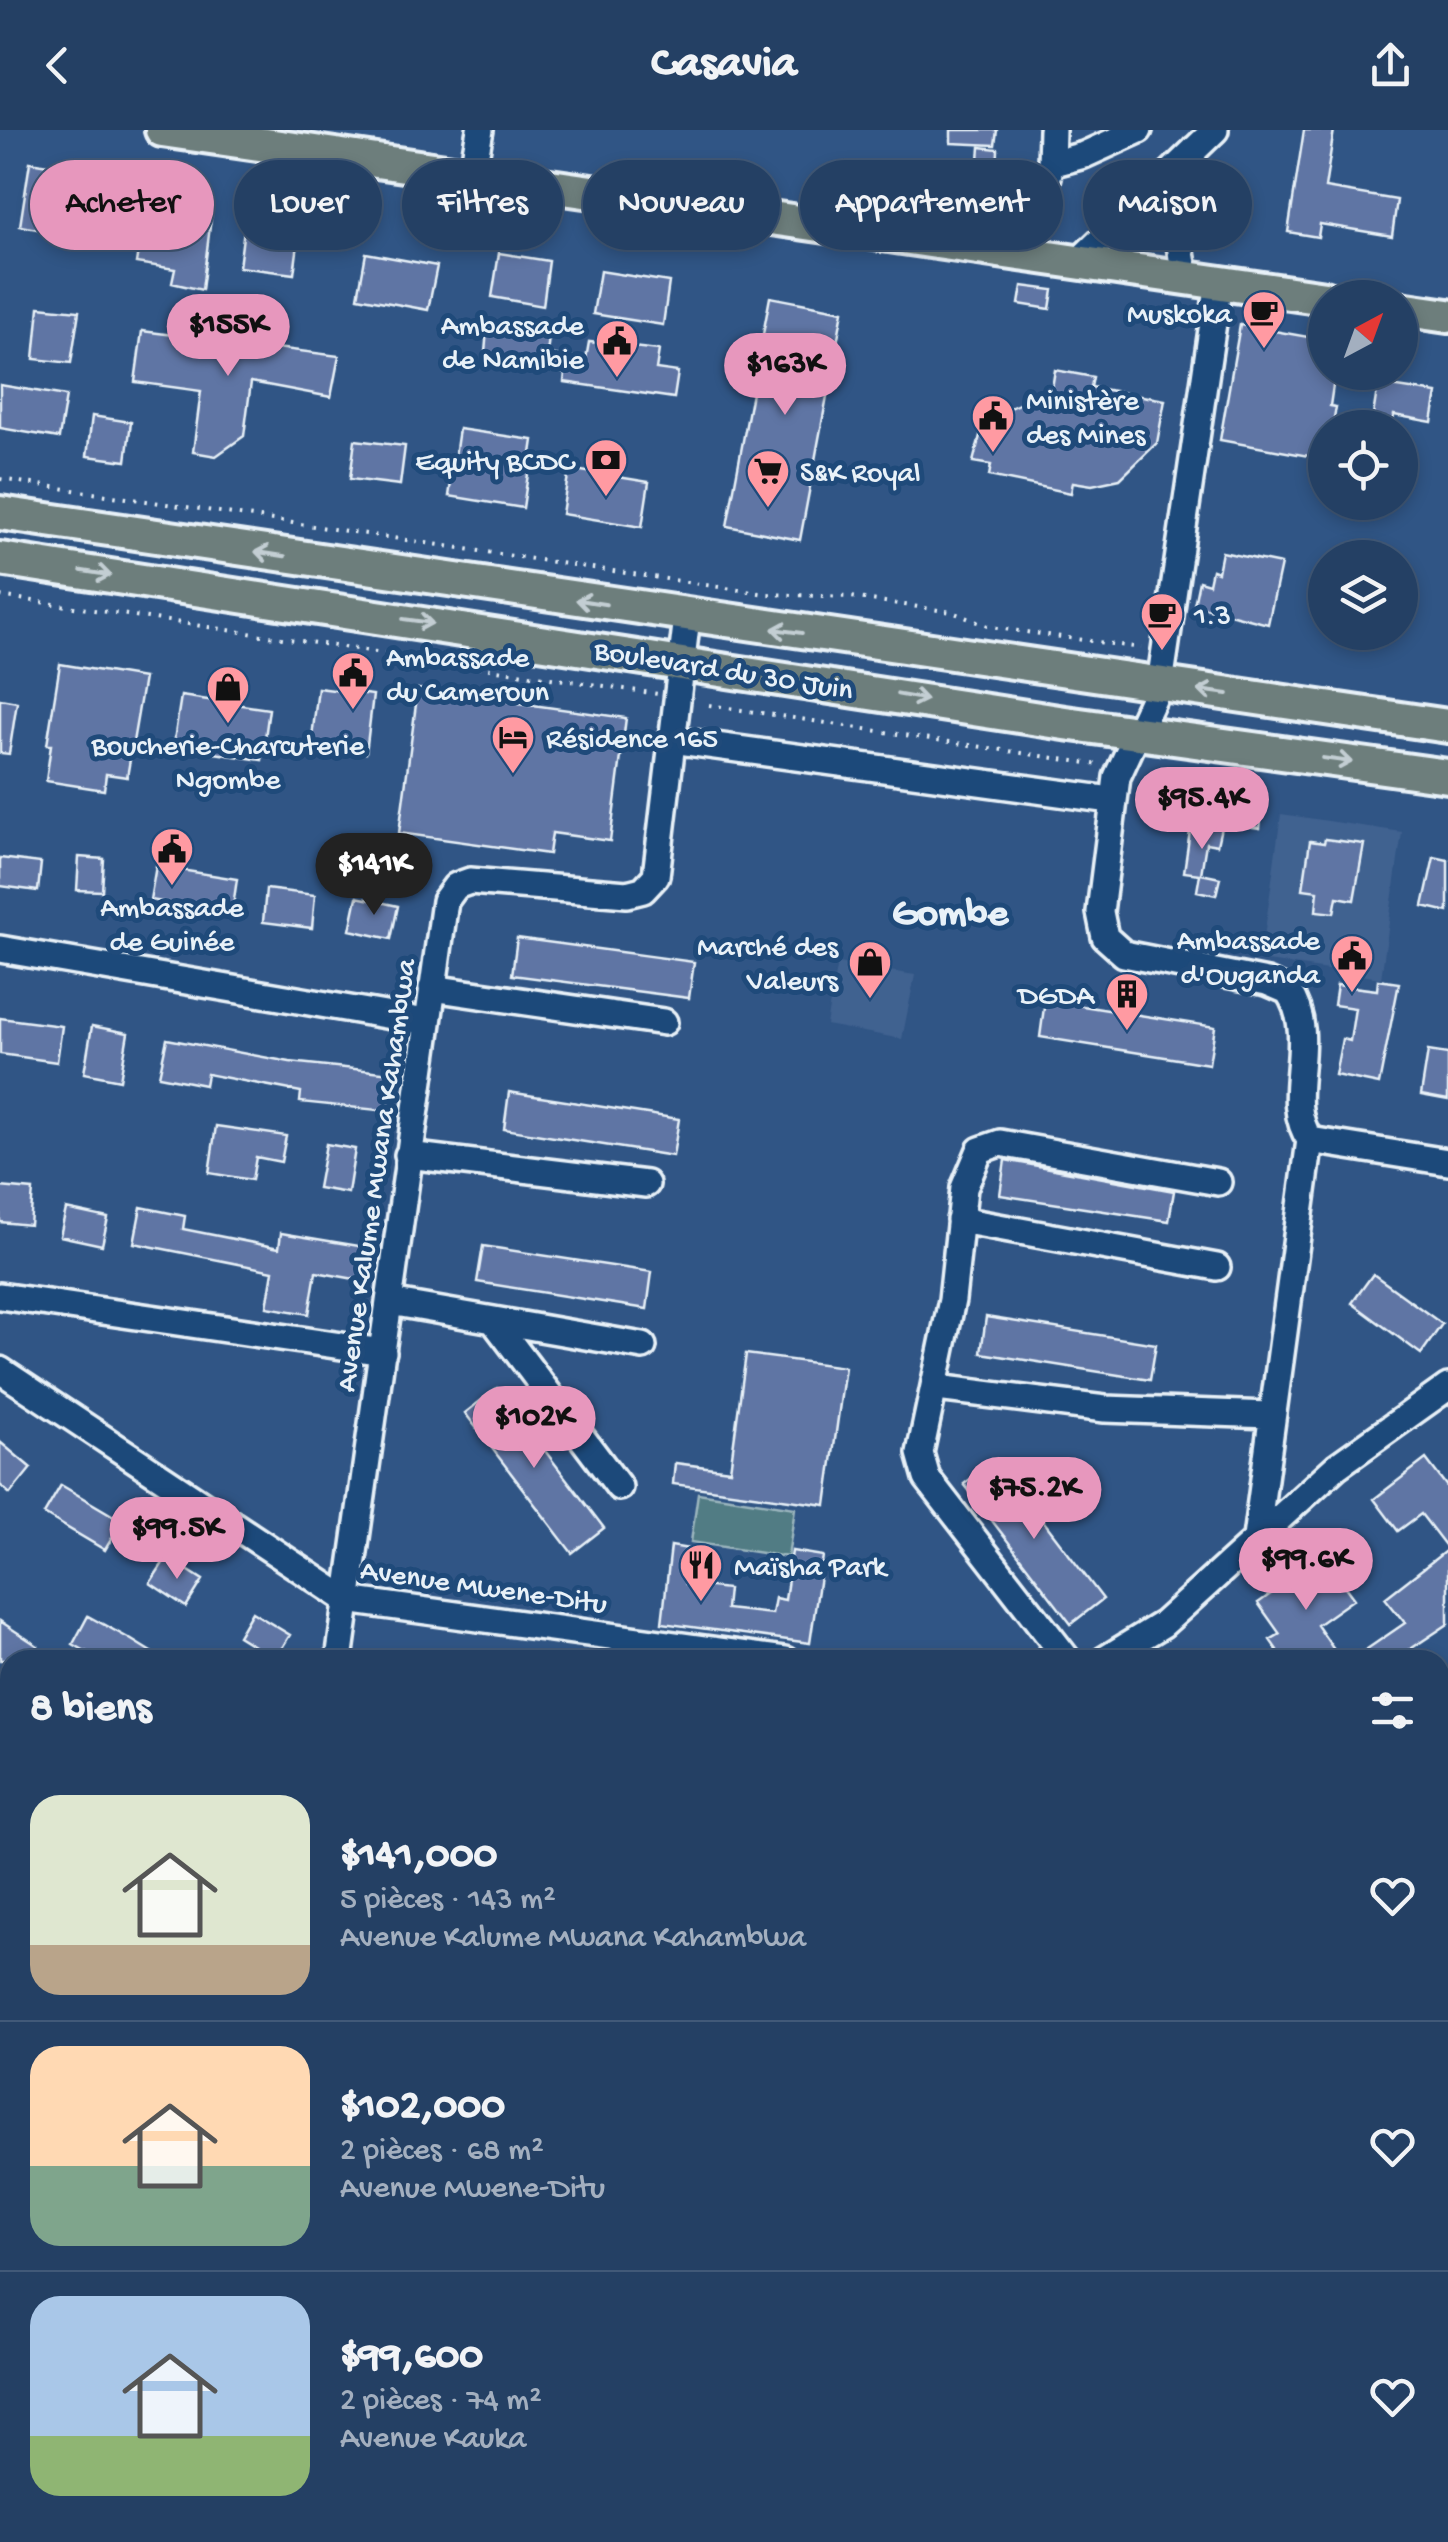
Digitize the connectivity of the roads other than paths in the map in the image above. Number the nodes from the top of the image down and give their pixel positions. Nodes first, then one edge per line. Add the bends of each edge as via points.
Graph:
1 (162, 130) edge
2 (480, 130) edge
3 (1052, 130) edge
4 (1138, 130) edge
5 (1215, 130) edge
6 (1195, 149) junction
7 (475, 160) edge
8 (1050, 160) edge
9 (1063, 161) edge
10 (402, 165) edge
11 (563, 188) edge
12 (1031, 250) edge
13 (1030, 255) junction
14 (1078, 262) junction
15 (1186, 278) junction
16 (1219, 282) junction
17 (1308, 295) edge
18 (1418, 312) edge
19 (1448, 316) edge
20 (0, 514) edge
21 (0, 559) edge
22 (688, 616) junction
23 (681, 661) junction
24 (1160, 684) junction
25 (1448, 726) edge
26 (1140, 732) junction
27 (672, 740) junction
28 (1448, 776) edge
29 (1111, 800) junction
30 (0, 949) edge
31 (432, 988) junction
32 (426, 1022) junction
33 (664, 1022) dead end
34 (1310, 1140) junction
35 (408, 1156) junction
36 (1448, 1162) edge
37 (1218, 1182) dead end
38 (646, 1184) dead end
39 (960, 1220) junction
40 (1218, 1266) dead end
41 (0, 1296) edge
42 (390, 1302) junction
43 (492, 1320) junction
44 (643, 1346) dead end
45 (383, 1352) junction
46 (0, 1370) edge
47 (1448, 1386) edge
48 (937, 1388) junction
49 (1270, 1415) junction
50 (619, 1487) dead end
51 (1256, 1538) junction
52 (346, 1600) junction
53 (340, 1650) edge
54 (712, 1650) edge
55 (1060, 1650) edge
56 (1120, 1650) edge

1 - 10 main road
2 - 7 street
3 - 8 street
4 - 9 street
5 - 6 street
6 - 14 street
6 - 15 street via 1178,198
11 - 13 main road
12 - 13 street
13 - 14 main road
14 - 15 main road
15 - 16 main road
16 - 17 main road
16 - 24 street
18 - 19 main road
22 -> 20 main road, Boulevard du 30 Juin
21 -> 23 main road, Boulevard du 30 Juin
22 - 23 street, Avenue Kalume Mwana Kahambwa
24 -> 22 main road, Boulevard du 30 Juin
23 -> 26 main road, Boulevard du 30 Juin
23 - 27 street, Avenue Kalume Mwana Kahambwa
25 -> 24 main road, Boulevard du 30 Juin
24 - 26 street
26 -> 28 main road, Boulevard du 30 Juin
26 - 29 street
27 - 29 street
27 - 31 street, Avenue Kalume Mwana Kahambwa via 656,876 643,890 470,881 456,886 445,901
29 - 34 street via 1100,912 1105,937 1124,954 1288,991 1304,1027 1298,1122
30 - 32 street
31 - 32 street, Avenue Kalume Mwana Kahambwa
31 - 33 street
32 - 35 street, Avenue Kalume Mwana Kahambwa
34 - 36 street
34 - 49 street
35 - 38 street
35 - 42 street, Avenue Kalume Mwana Kahambwa
37 - 39 street via 1000,1143 980,1150
39 - 40 street
39 - 48 street
41 - 45 street
42 - 43 street
42 - 45 street, Avenue Kalume Mwana Kahambwa
43 - 44 street
43 - 50 street
45 - 52 street, Avenue Kalume Mwana Kahambwa
46 - 52 street, Avenue Mwene-Ditu
47 - 51 street via 1337,1466
48 - 49 street via 1106,1409
48 - 55 street via 920,1453 927,1478
49 - 51 street
51 - 56 street via 1163,1624
52 - 53 street, Avenue Kalume Mwana Kahambwa
52 - 54 street, Avenue Mwene-Ditu

